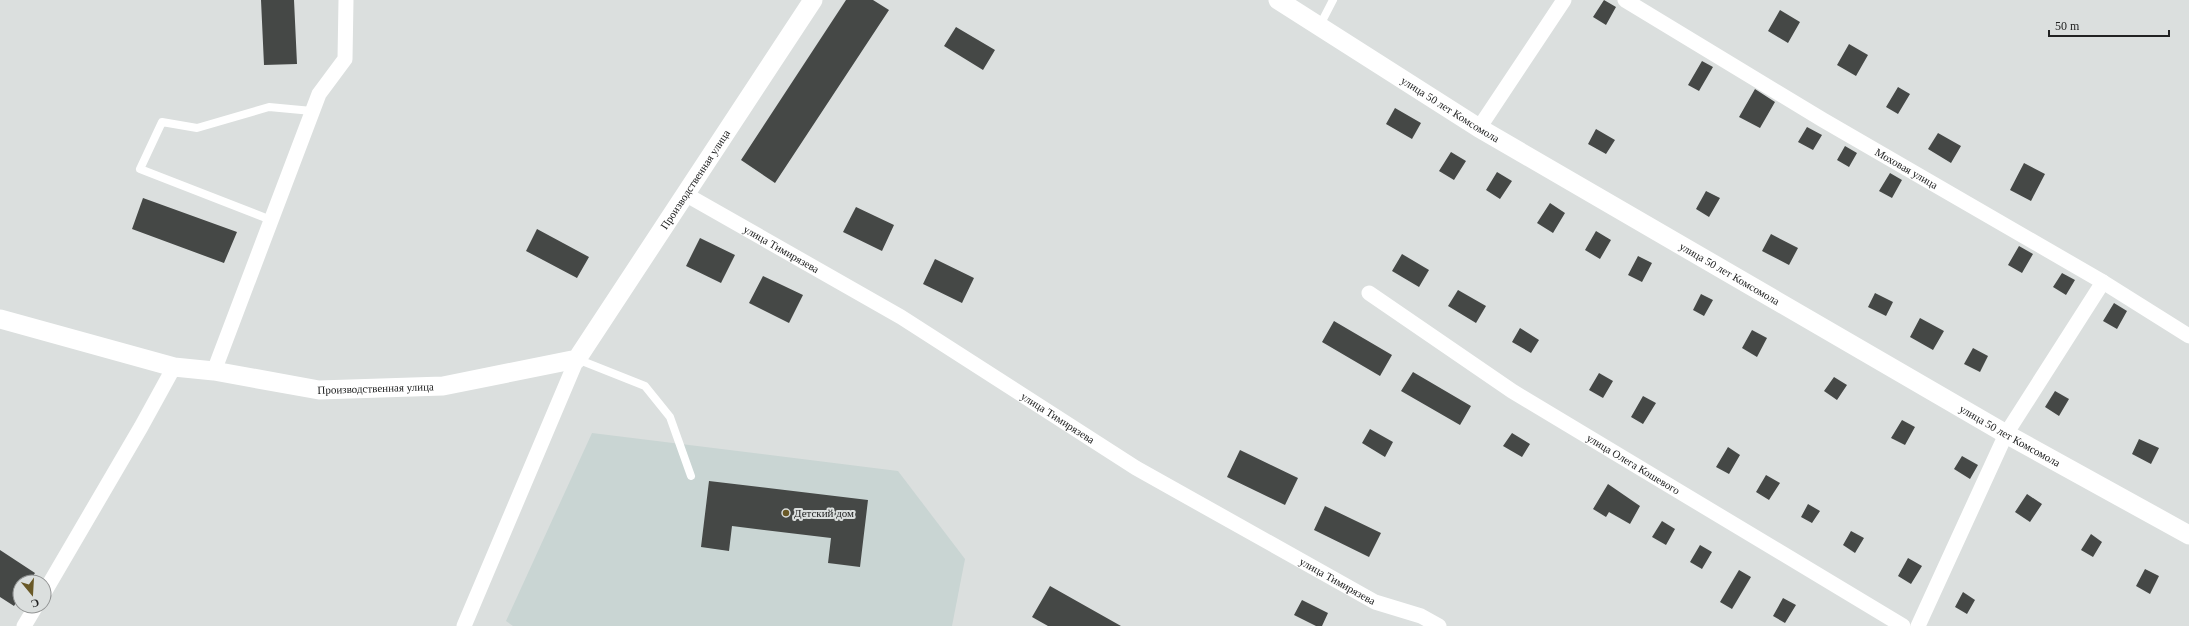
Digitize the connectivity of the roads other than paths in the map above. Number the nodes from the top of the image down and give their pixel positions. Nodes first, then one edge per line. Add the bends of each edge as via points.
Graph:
1 (346, 0) edge
2 (813, 0) edge
3 (1278, 0) edge
4 (1333, 0) edge
5 (1564, 0) edge
6 (1625, 0) edge
7 (1319, 26) junction
8 (312, 111) junction
9 (1479, 128) junction
10 (685, 194) junction
11 (271, 220) junction
12 (2103, 282) junction
13 (1369, 293) dead end
14 (0, 319) edge
15 (2189, 336) edge
16 (577, 359) junction
17 (174, 367) junction
18 (214, 371) junction
19 (2006, 434) junction
20 (691, 476) dead end
21 (2189, 535) edge
22 (52, 579) edge
23 (31, 614) edge
24 (24, 626) edge
25 (464, 626) edge
26 (1439, 626) edge
27 (1903, 626) edge
28 (1918, 626) edge

1 - 8 street via 345,59 319,94
2 - 10 street, Производственная улица
3 - 7 street, улица 50 лет Комсомола
4 - 7 lane
5 - 9 street
6 - 12 street, Моховая улица via 1824,120
7 - 9 street, улица 50 лет Комсомола
8 - 11 street
8 - 11 lane via 270,107 197,128 162,122 140,169
9 - 19 street, улица 50 лет Комсомола
10 - 16 street, Производственная улица
10 - 26 street, улица Тимирязева via 901,317 1136,468 1375,602 1421,616
11 - 18 street
12 - 15 street, Моховая улица
12 - 19 street
13 - 27 street, улица Олега Кошевого via 1512,391
14 - 17 street, Производственная улица
16 - 18 street, Производственная улица via 435,387 319,390
16 - 20 lane via 644,386 670,417
16 - 25 street, Производственная улица
17 - 18 street, Производственная улица
17 - 22 street
19 - 21 street, улица 50 лет Комсомола
19 - 28 street
23 - 24 street

